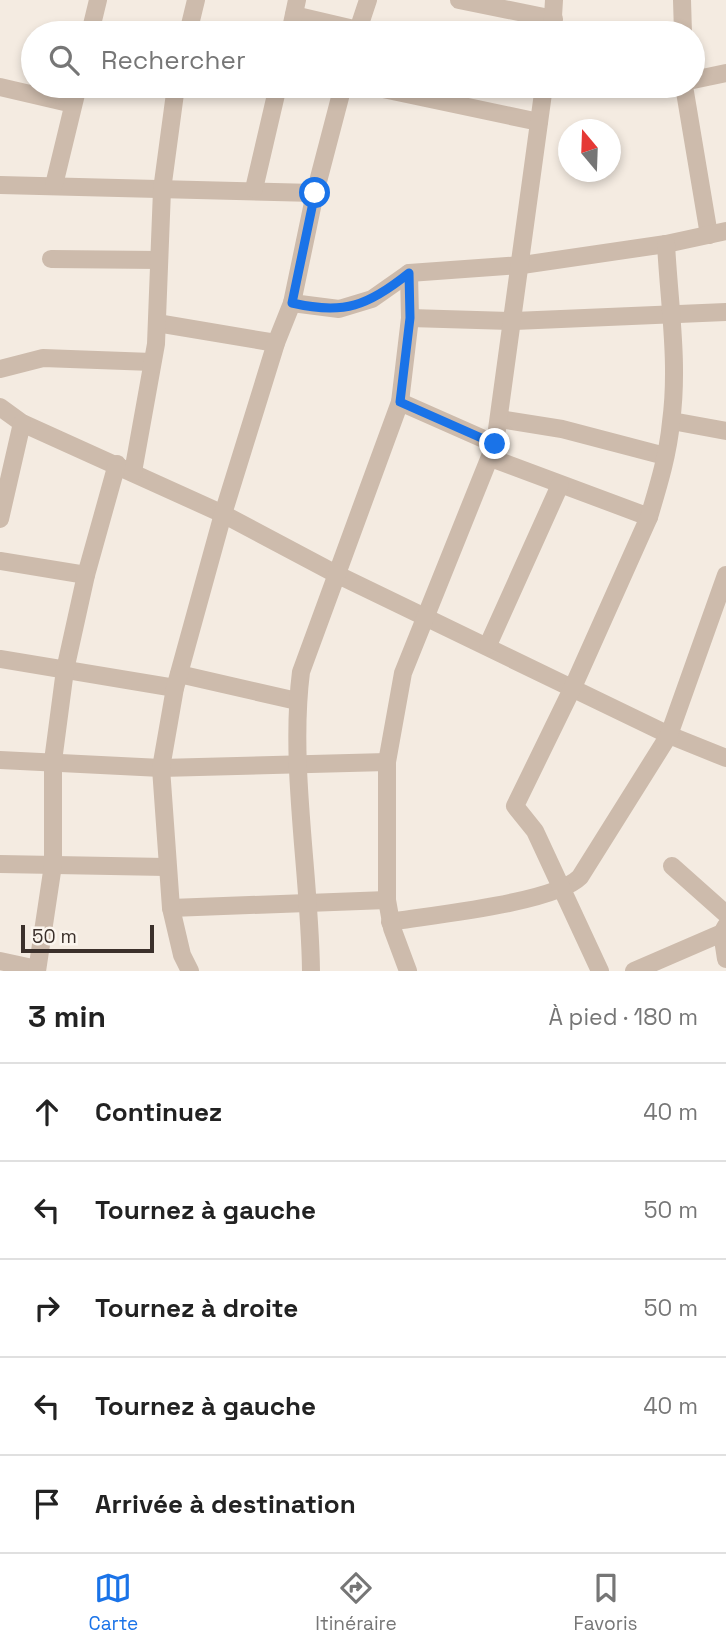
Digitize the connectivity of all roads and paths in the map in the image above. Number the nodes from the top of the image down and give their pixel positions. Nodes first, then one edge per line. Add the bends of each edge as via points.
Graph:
1 (98, 0) edge
2 (196, 0) edge
3 (368, 0) edge
4 (459, 0) edge
5 (554, 0) edge
6 (682, 0) edge
7 (293, 16) edge
8 (93, 21) edge
9 (191, 21) edge
10 (313, 21) edge
11 (361, 21) edge
12 (535, 21) edge
13 (553, 21) edge
14 (683, 21) edge
15 (726, 73) edge
16 (705, 77) edge
17 (0, 88) edge
18 (21, 93) edge
19 (46, 98) edge
20 (75, 98) edge
21 (174, 98) edge
22 (275, 98) edge
23 (340, 98) edge
24 (426, 98) edge
25 (542, 98) edge
26 (687, 98) edge
27 (73, 104) junction
28 (539, 122) junction
29 (0, 185) edge
30 (54, 185) junction
31 (254, 189) junction
32 (162, 190) junction
33 (315, 193) junction
34 (717, 233) edge
35 (666, 244) junction
36 (51, 259) dead end
37 (159, 260) junction
38 (522, 265) junction
39 (409, 273) junction
40 (292, 303) junction
41 (726, 313) edge
42 (670, 314) junction
43 (410, 318) junction
44 (514, 321) junction
45 (157, 323) junction
46 (276, 343) junction
47 (152, 362) junction
48 (0, 369) edge
49 (400, 402) junction
50 (0, 407) edge
51 (500, 419) junction
52 (672, 421) junction
53 (22, 423) junction
54 (726, 431) edge
55 (493, 451) junction
56 (665, 456) junction
57 (125, 468) junction
58 (560, 485) junction
59 (223, 514) junction
60 (649, 517) junction
61 (0, 519) edge
62 (0, 561) edge
63 (336, 574) junction
64 (86, 575) junction
65 (726, 575) edge
66 (428, 616) junction
67 (488, 645) junction
68 (0, 659) edge
69 (65, 670) junction
70 (177, 681) junction
71 (573, 687) junction
72 (298, 701) junction
73 (668, 735) junction
74 (726, 758) edge
75 (0, 760) edge
76 (53, 761) junction
77 (387, 762) junction
78 (299, 767) junction
79 (160, 768) junction
80 (0, 864) edge
81 (53, 865) junction
82 (672, 866) dead end
83 (166, 867) junction
84 (563, 889) junction
85 (387, 900) junction
86 (310, 903) junction
87 (171, 908) junction
88 (726, 915) edge
89 (390, 922) junction
90 (724, 930) edge
91 (726, 959) edge
92 (0, 961) edge
93 (37, 970) edge
94 (190, 971) edge
95 (311, 971) edge
96 (408, 971) edge
97 (600, 971) edge
98 (634, 971) edge

1 - 8 street
2 - 9 street
3 - 11 street
4 - 12 street
5 - 13 street
6 - 14 street
7 - 10 street
15 - 16 street
17 - 18 street
19 - 27 street
20 - 27 street
21 - 32 street
22 - 31 street
23 - 33 street
24 - 28 street
25 - 28 street
26 - 34 street
27 - 30 street
28 - 38 street
29 - 30 street
30 - 32 street
31 - 32 street
31 - 33 street
32 - 37 street
33 - 40 street
34 - 35 street
35 - 38 street
35 - 42 street
36 - 37 street
37 - 45 street
38 - 39 street
38 - 44 street
39 - 40 street via 355,306 327,310
39 - 43 street
40 - 46 street
41 - 42 street
42 - 44 street
42 - 52 street
43 - 44 street
43 - 49 street
44 - 51 street
45 - 46 street
45 - 47 street
46 - 59 street
47 - 48 street via 43,358
47 - 57 street
49 - 55 street
49 - 63 street
50 - 53 street
51 - 55 street
51 - 56 street via 562,429
52 - 54 street
52 - 56 street
53 - 57 street
53 - 61 street
55 - 58 street
55 - 66 street
56 - 60 street
57 - 59 street
57 - 64 street
58 - 60 street
58 - 67 street
59 - 63 street
59 - 70 street
60 - 71 street
62 - 64 street
63 - 66 street
63 - 72 street via 304,661
64 - 69 street
65 - 73 street
66 - 67 street
66 - 77 street via 401,681
67 - 71 street
68 - 69 street
69 - 70 street
69 - 76 street
70 - 72 street
70 - 79 street
71 - 73 street
71 - 84 street via 515,806 535,831
72 - 78 street
73 - 74 street
73 - 84 street via 585,871
75 - 76 street
76 - 79 street
76 - 81 street
77 - 78 street
77 - 85 street
78 - 79 street
78 - 86 street
79 - 83 street
80 - 81 street
81 - 83 street
81 - 93 street
82 - 88 street
83 - 87 street
84 - 89 street
84 - 97 street
85 - 86 street
85 - 89 street
86 - 87 street
86 - 95 street
87 - 94 street
89 - 96 street
90 - 91 street
90 - 98 street
92 - 93 street

